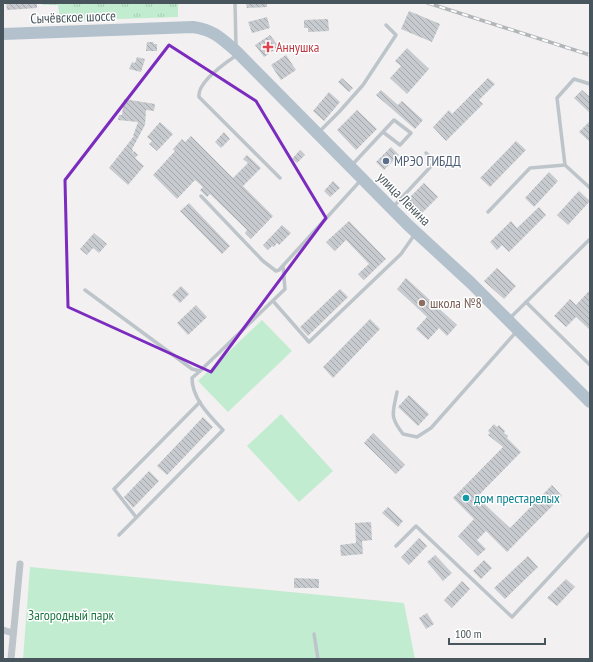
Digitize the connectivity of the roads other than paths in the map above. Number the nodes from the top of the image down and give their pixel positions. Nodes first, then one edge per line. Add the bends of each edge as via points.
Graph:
1 (235, 3) edge
2 (386, 25) dead end
3 (193, 27) joint
4 (3, 34) edge
5 (237, 52) junction
6 (590, 84) edge
7 (383, 132) junction
8 (316, 134) junction
9 (426, 153) dead end
10 (565, 164) junction
11 (350, 167) junction
12 (280, 178) dead end
13 (362, 179) junction
14 (590, 188) edge
15 (201, 196) dead end
16 (392, 208) junction
17 (488, 212) dead end
18 (416, 232) junction
19 (590, 239) edge
20 (283, 266) junction
21 (85, 290) dead end
22 (273, 301) junction
23 (526, 302) junction
24 (508, 320) junction
25 (518, 330) junction
26 (590, 364) edge
27 (200, 371) junction
28 (397, 392) dead end
29 (200, 402) junction
30 (590, 402) edge
31 (136, 517) junction
32 (590, 533) edge
33 (118, 534) dead end
34 (396, 546) dead end
35 (20, 564) dead end
36 (3, 630) edge
37 (13, 633) junction
38 (314, 634) dead end
39 (11, 659) edge
40 (318, 659) edge

1 - 5 lane
2 - 8 lane via 396,35 363,85
3 - 4 main road, Сычёвское шоссе
3 - 5 main road, улица Ленина via 207,29
5 - 8 main road, улица Ленина
5 - 12 lane via 215,71 200,89 199,97
6 - 10 lane via 574,79 558,98
7 - 7 lane via 394,120 411,133 400,145
7 - 11 lane
8 - 11 main road, улица Ленина
9 - 16 lane via 435,162
10 - 14 lane
10 - 17 lane via 530,168
11 - 13 main road, улица Ленина
13 - 16 main road, улица Ленина
13 - 20 lane
15 - 20 lane via 263,261 276,271
16 - 18 main road, улица Ленина
18 - 22 lane via 401,254 309,342
18 - 24 main road, улица Ленина
19 - 23 lane
20 - 22 lane via 285,288
21 - 27 lane via 192,369
22 - 27 lane
23 - 24 lane
23 - 26 lane
24 - 25 main road, улица Ленина
25 - 28 lane via 430,428 417,437 403,434 392,417
25 - 30 main road, улица Ленина
27 - 29 lane via 192,378 192,385
29 - 31 lane via 114,489
29 - 31 lane via 223,430
31 - 33 lane
32 - 34 lane via 512,617 416,526
35 - 37 street
36 - 37 street
37 - 39 street
38 - 40 lane

